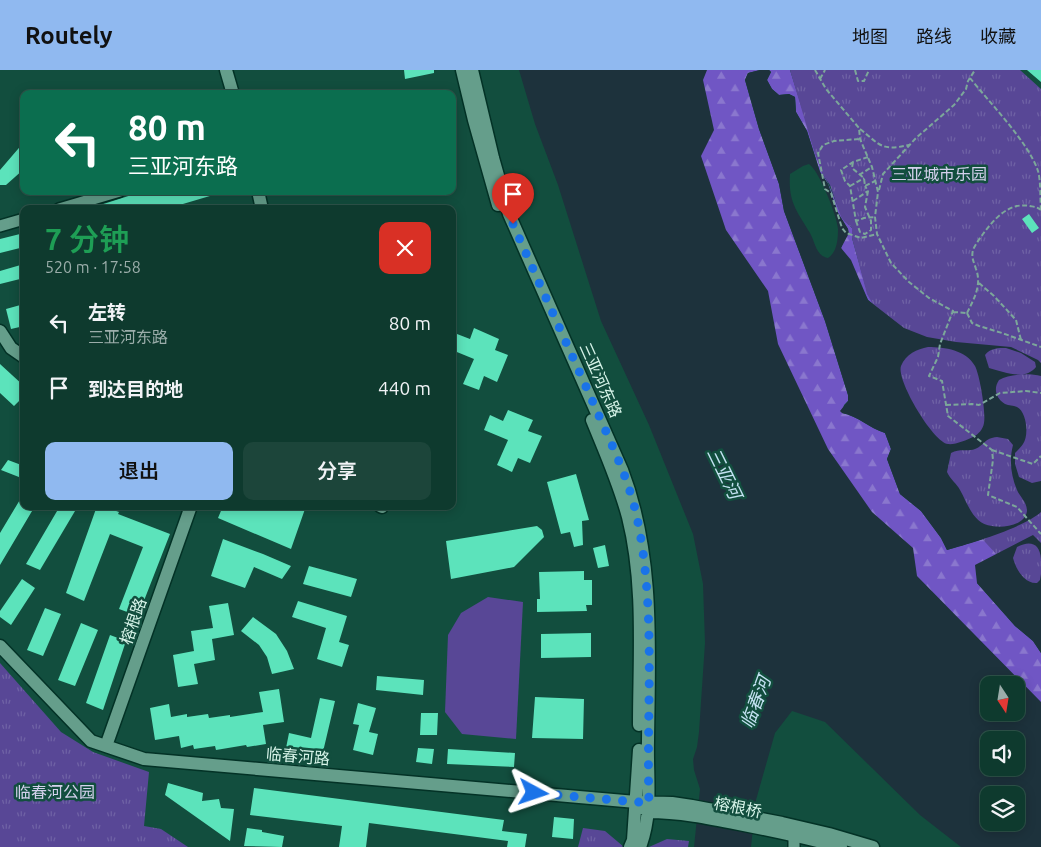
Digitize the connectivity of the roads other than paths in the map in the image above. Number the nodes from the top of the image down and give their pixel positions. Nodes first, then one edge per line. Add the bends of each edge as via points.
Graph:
1 (226, 70) edge
2 (462, 70) edge
3 (472, 70) edge
4 (232, 90) edge
5 (106, 195) edge
6 (73, 205) edge
7 (20, 220) edge
8 (0, 226) edge
9 (0, 330) edge
10 (20, 354) edge
11 (190, 510) edge
12 (0, 646) edge
13 (106, 746) junction
14 (644, 806) junction
15 (781, 828) junction
16 (794, 841) edge
17 (636, 844) edge
18 (841, 847) edge
19 (873, 847) edge

1 - 4 main road
2 - 14 main road, 三亚河东路 via 496,202 611,466 628,517 636,565
3 - 14 main road, 三亚河东路 via 509,214 615,452 636,513 643,549 648,634
5 - 6 street
7 - 8 street
9 - 10 main road via 11,348
11 - 13 main road, 榕根路
12 - 13 main road, 临春河路 via 91,741
13 - 14 main road, 临春河路 via 144,759
14 - 15 main road, 榕根桥 via 672,803 691,810
14 - 17 main road
15 - 16 main road
15 - 19 main road via 829,834
16 - 18 main road

